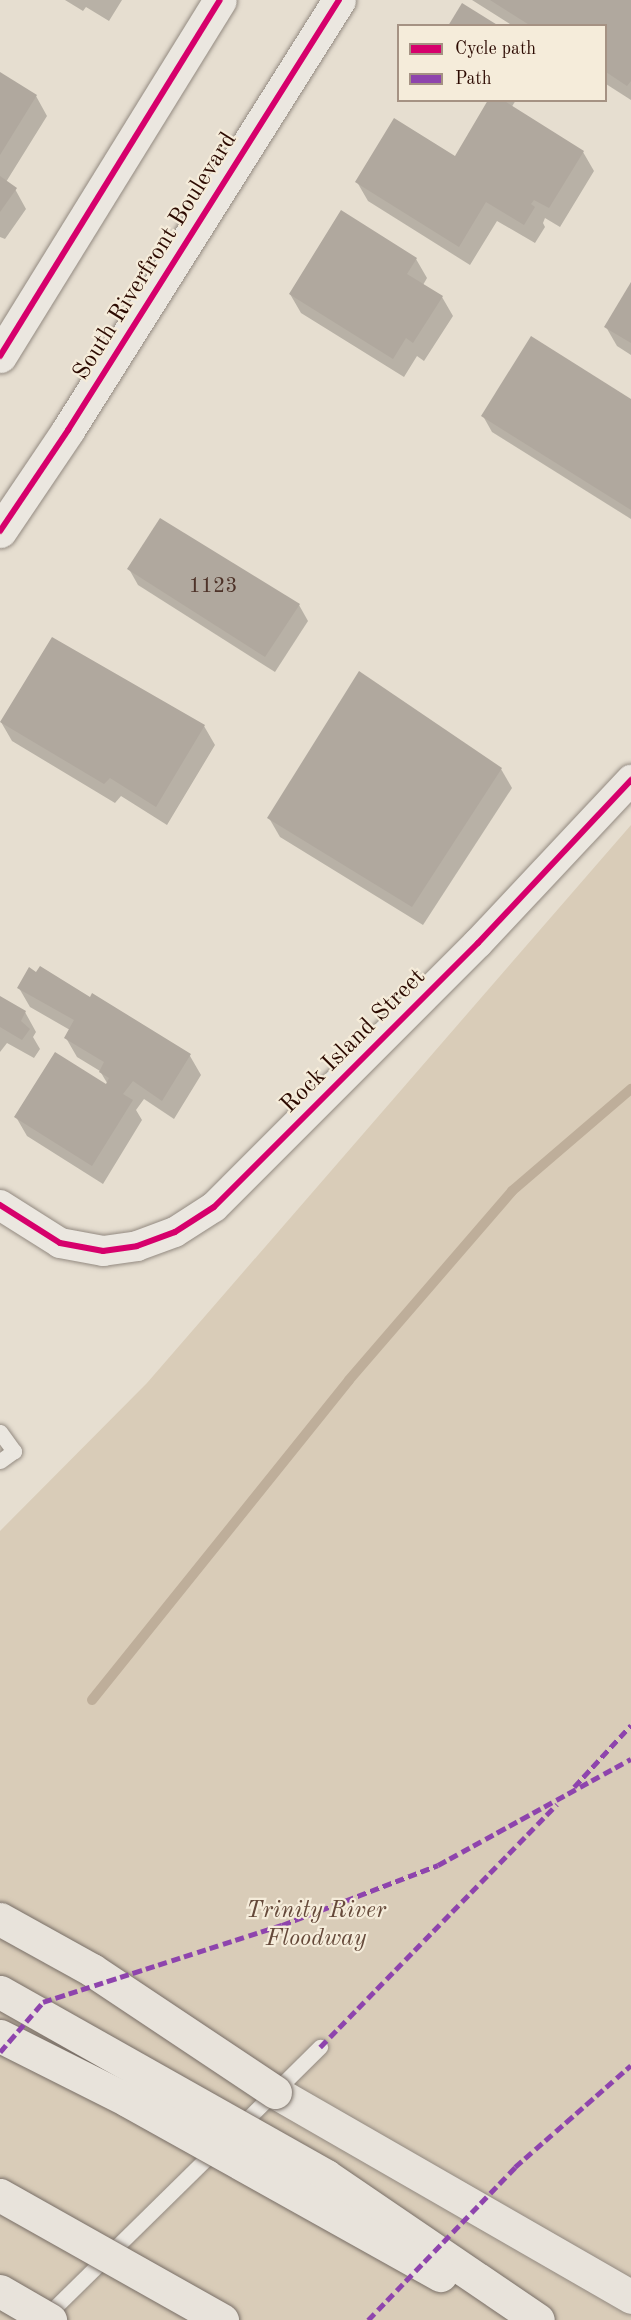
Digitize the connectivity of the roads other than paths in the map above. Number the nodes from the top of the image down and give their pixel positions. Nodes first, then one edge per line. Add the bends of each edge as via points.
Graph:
1 (220, 0) edge
2 (339, 0) edge
3 (0, 356) edge
4 (0, 531) edge
5 (631, 780) edge
6 (0, 1205) edge
7 (0, 1432) edge
8 (0, 1461) edge
9 (0, 1919) edge
10 (0, 1992) edge
11 (0, 2036) edge
12 (320, 2047) dead end
13 (0, 2194) edge
14 (0, 2291) edge
15 (631, 2297) edge
16 (42, 2320) edge
17 (50, 2320) edge
18 (222, 2320) edge
19 (537, 2320) edge

1 - 3 main road
2 - 4 main road, South Riverfront Boulevard
5 - 6 street, Rock Island Street via 478,943 214,1207 175,1232 137,1246 103,1251 60,1242
7 - 8 lane via 14,1451
9 - 15 highway, bridge via 92,1970 275,2092
10 - 19 highway, bridge via 326,2176
11 - 19 highway, bridge via 127,2100 421,2266
12 - 16 lane
13 - 18 highway, bridge
14 - 17 highway, bridge

